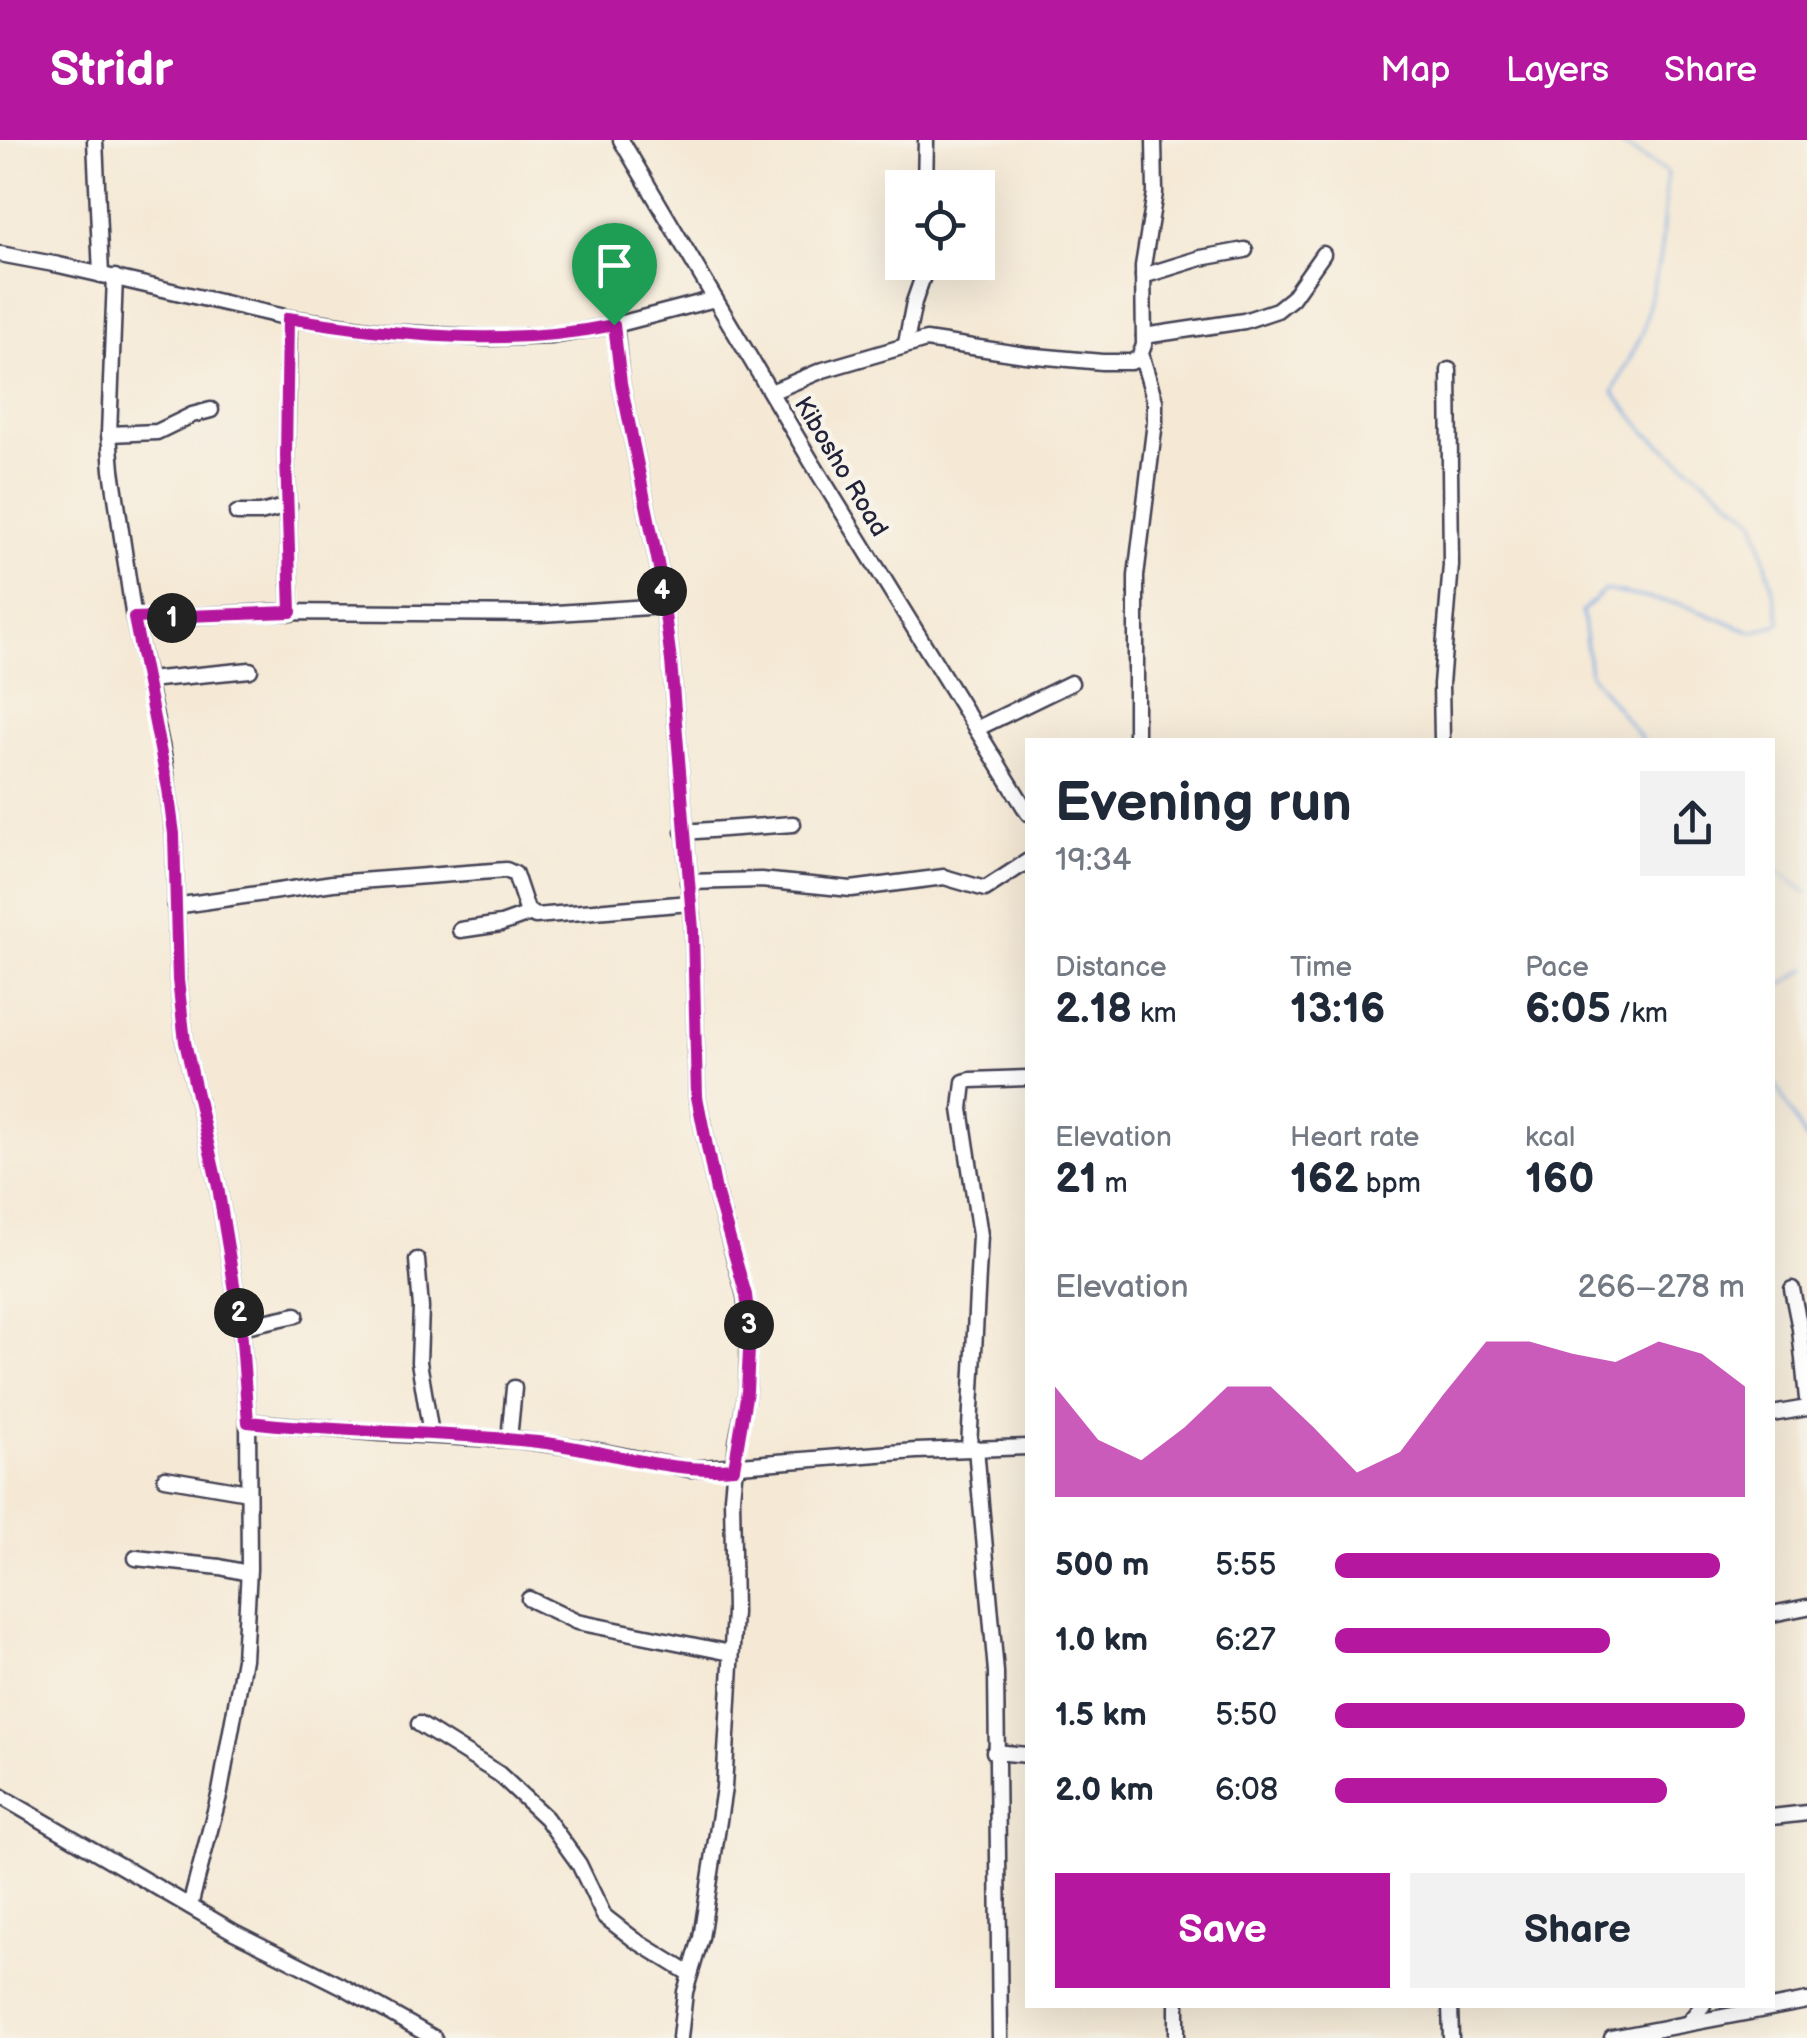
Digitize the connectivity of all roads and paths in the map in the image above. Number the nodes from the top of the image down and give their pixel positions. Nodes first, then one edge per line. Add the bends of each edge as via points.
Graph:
1 (95, 140) edge
2 (621, 140) edge
3 (926, 140) edge
4 (1154, 140) edge
5 (925, 170) edge
6 (1245, 250) dead end
7 (0, 254) edge
8 (1323, 254) dead end
9 (108, 276) junction
10 (1143, 276) junction
11 (922, 280) edge
12 (716, 299) junction
13 (288, 318) junction
14 (614, 325) junction
15 (1144, 336) junction
16 (906, 344) junction
17 (1141, 354) junction
18 (1449, 370) dead end
19 (771, 392) junction
20 (210, 410) dead end
21 (109, 434) junction
22 (289, 506) junction
23 (237, 514) dead end
24 (664, 606) junction
25 (291, 612) junction
26 (134, 618) junction
27 (250, 670) dead end
28 (147, 680) junction
29 (1071, 683) dead end
30 (976, 729) junction
31 (1136, 738) edge
32 (1442, 738) edge
33 (1025, 808) edge
34 (793, 824) dead end
35 (683, 832) junction
36 (1025, 864) edge
37 (688, 882) junction
38 (690, 903) junction
39 (175, 906) junction
40 (529, 914) junction
41 (460, 930) dead end
42 (1025, 1078) edge
43 (417, 1260) dead end
44 (1792, 1288) dead end
45 (296, 1315) dead end
46 (241, 1327) junction
47 (514, 1388) dead end
48 (1807, 1399) edge
49 (1807, 1408) edge
50 (1775, 1413) edge
51 (248, 1422) junction
52 (431, 1434) junction
53 (509, 1439) junction
54 (973, 1448) junction
55 (1025, 1448) edge
56 (734, 1468) junction
57 (166, 1478) dead end
58 (248, 1492) junction
59 (136, 1558) dead end
60 (248, 1573) junction
61 (528, 1599) dead end
62 (1807, 1607) edge
63 (1775, 1613) edge
64 (731, 1653) junction
65 (419, 1724) dead end
66 (994, 1752) junction
67 (1025, 1755) edge
68 (0, 1796) edge
69 (1807, 1812) edge
70 (1775, 1817) edge
71 (190, 1906) junction
72 (690, 1974) junction
73 (1807, 2001) edge
74 (1775, 2006) edge
75 (1177, 2008) edge
76 (1450, 2008) edge
77 (1701, 2008) edge
78 (1751, 2009) edge
79 (1688, 2023) junction
80 (434, 2038) edge
81 (680, 2038) edge
82 (1000, 2038) edge
83 (1178, 2038) edge
84 (1451, 2038) edge
85 (1612, 2038) edge

1 - 9 street
2 - 12 street, Kibosho Road
3 - 5 street
4 - 10 street via 1155,192
6 - 10 street
7 - 9 street
8 - 15 street via 1277,310
9 - 13 street
9 - 21 street
10 - 15 street
11 - 16 street
12 - 14 street
12 - 19 street, Kibosho Road
13 - 14 street via 486,338
13 - 22 street
14 - 24 street
15 - 17 street
16 - 17 street via 940,341 1102,362 1131,362
16 - 19 street
17 - 31 street via 1155,422 1136,576
18 - 32 street via 1452,565
19 - 30 street, Kibosho Road
20 - 21 street via 157,432
21 - 26 street
22 - 23 street
22 - 25 street
24 - 25 street via 492,615
24 - 35 street
25 - 26 street
26 - 28 street
27 - 28 street
28 - 39 street via 170,804
29 - 30 street
30 - 33 street, Kibosho Road
34 - 35 street
35 - 37 street
36 - 37 street via 985,889 944,877 851,890 760,880
37 - 38 street
38 - 40 street
38 - 56 street via 697,1097 750,1329
39 - 40 street via 333,883 506,870 515,874
39 - 46 street via 185,1042
40 - 41 street
42 - 54 street via 971,1080 962,1088 980,1235
43 - 52 street via 419,1362
44 - 48 street
45 - 46 street
46 - 51 street
47 - 53 street
49 - 50 street
51 - 52 street
51 - 58 street
52 - 53 street
53 - 56 street via 672,1468
54 - 55 street
54 - 56 street
54 - 66 street via 996,1672
56 - 64 street
57 - 58 street
58 - 60 street
59 - 60 street
60 - 71 street via 234,1728
61 - 64 street via 577,1622
62 - 63 street
64 - 72 street via 724,1788
65 - 72 street via 499,1774 546,1818 604,1916
66 - 67 street
66 - 82 street
68 - 71 street
69 - 70 street
71 - 80 street
72 - 81 street
73 - 74 street
75 - 83 street
76 - 84 street
77 - 79 street
78 - 79 street
79 - 85 street

